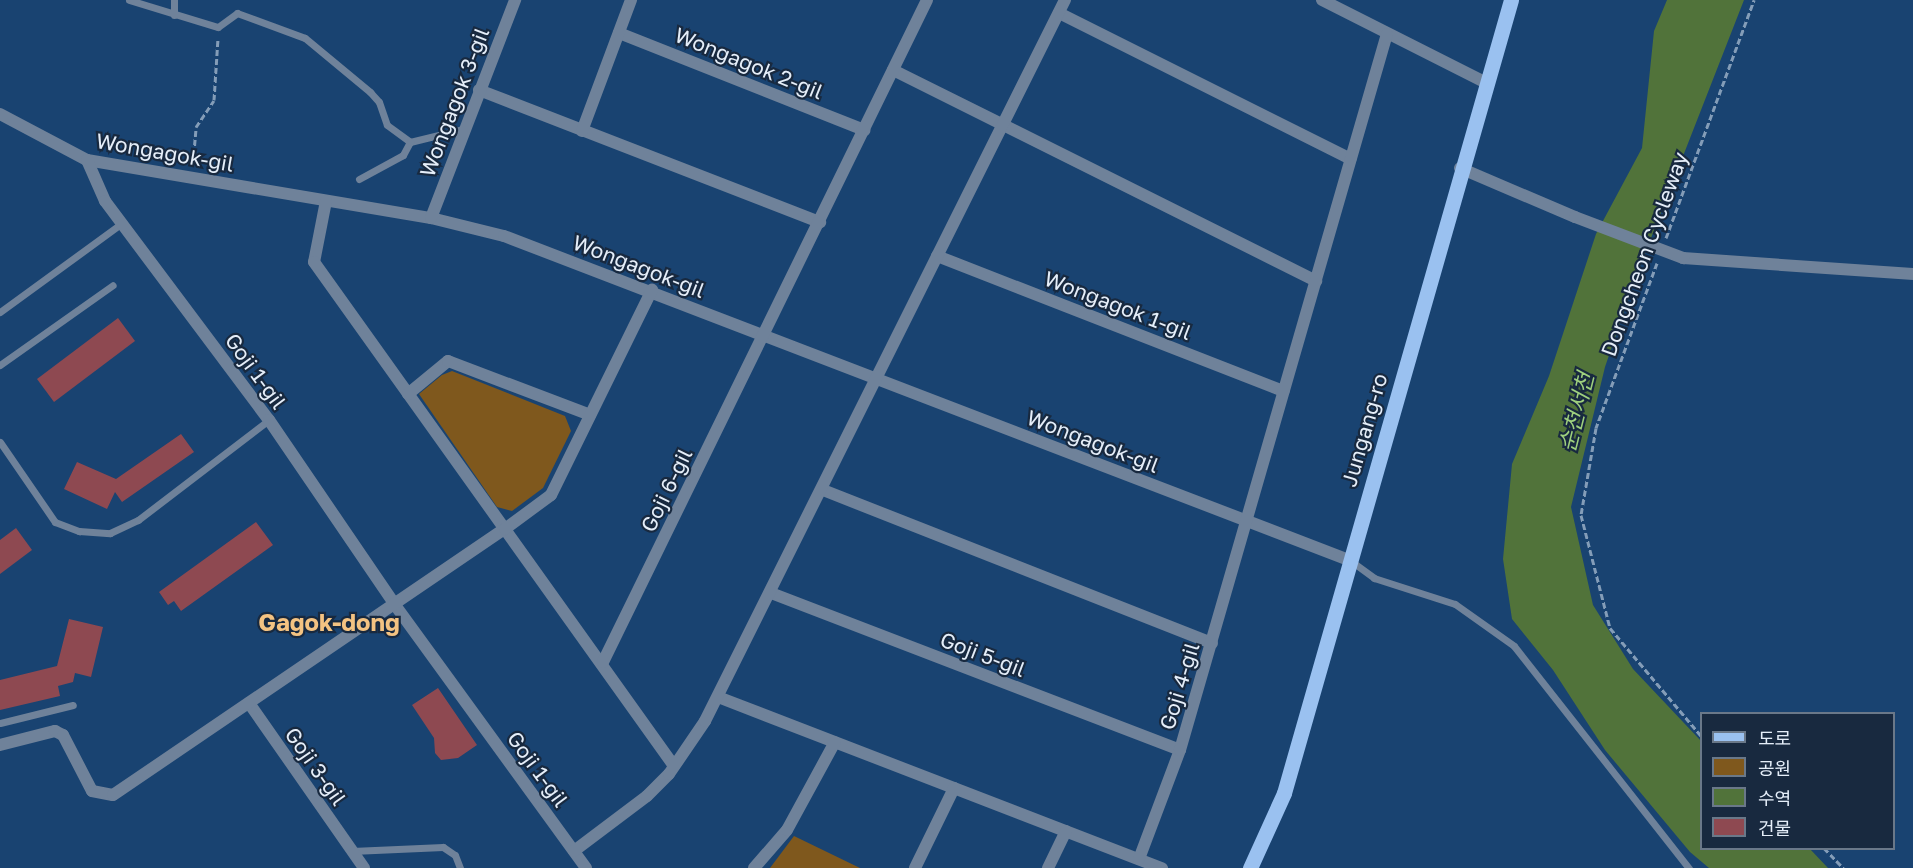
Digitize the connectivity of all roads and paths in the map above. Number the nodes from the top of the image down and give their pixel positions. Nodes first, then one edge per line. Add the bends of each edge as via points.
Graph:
1 (129, 0) edge
2 (174, 0) edge
3 (515, 0) edge
4 (631, 0) edge
5 (927, 0) edge
6 (1065, 0) edge
7 (1322, 0) edge
8 (1511, 0) edge
9 (1754, 0) edge
10 (1344, 5) edge
11 (1059, 13) junction
12 (174, 15) junction
13 (218, 27) junction
14 (619, 33) junction
15 (1387, 34) junction
16 (893, 70) junction
17 (1486, 83) junction
18 (479, 90) junction
19 (0, 114) edge
20 (1003, 124) junction
21 (463, 129) junction
22 (864, 130) junction
23 (582, 131) junction
24 (410, 142) junction
25 (1351, 159) junction
26 (87, 160) junction
27 (1460, 168) junction
28 (193, 177) junction
29 (359, 179) dead end
30 (326, 201) junction
31 (431, 218) junction
32 (820, 222) junction
33 (122, 223) junction
34 (1665, 242) dead end
35 (1661, 253) dead end
36 (937, 256) junction
37 (1913, 274) edge
38 (1316, 281) junction
39 (113, 285) dead end
40 (652, 290) junction
41 (0, 312) edge
42 (764, 336) junction
43 (0, 365) edge
44 (875, 379) junction
45 (1284, 391) junction
46 (408, 394) junction
47 (590, 415) junction
48 (269, 420) junction
49 (0, 441) edge
50 (823, 490) junction
51 (1248, 521) junction
52 (506, 529) junction
53 (1349, 560) junction
54 (771, 593) junction
55 (395, 605) junction
56 (1212, 643) junction
57 (603, 662) junction
58 (718, 697) junction
59 (249, 703) junction
60 (73, 705) dead end
61 (0, 723) edge
62 (1700, 736) edge
63 (835, 742) junction
64 (0, 745) edge
65 (1180, 750) junction
66 (674, 766) junction
67 (954, 788) junction
68 (1066, 831) junction
69 (1825, 850) edge
70 (351, 851) junction
71 (574, 851) junction
72 (1139, 859) junction
73 (364, 868) edge
74 (460, 868) edge
75 (586, 868) edge
76 (754, 868) edge
77 (915, 868) edge
78 (1048, 868) edge
79 (1162, 868) edge
80 (1250, 868) edge
81 (1689, 868) edge
82 (1843, 868) edge

1 - 12 lane
2 - 12 lane
3 - 18 street, Wongagok 3-gil
4 - 14 street
5 - 16 street
6 - 11 street
7 - 10 street
8 - 17 main road, Jungang-ro
9 - 34 path, Dongcheon Cycleway
10 - 15 street
11 - 20 street
11 - 25 street
12 - 13 lane
13 - 24 lane via 237,13 305,38 370,92 379,102 387,125
13 - 28 path via 219,67 214,100 196,127
14 - 22 street, Wongagok 2-gil
14 - 23 street
15 - 17 street
15 - 25 street
16 - 20 street
16 - 22 street
17 - 27 main road, Jungang-ro
18 - 21 street, Wongagok 3-gil
18 - 23 street
19 - 26 street, Wongagok-gil
20 - 36 street
20 - 38 street
21 - 24 lane
21 - 31 street, Wongagok 3-gil
22 - 32 street
23 - 32 street
24 - 29 lane via 403,155
25 - 38 street
26 - 28 street, Wongagok-gil
26 - 33 street, Goji 1-gil via 105,201
27 - 37 street, bridge via 1683,258
27 - 53 main road, Jungang-ro
28 - 30 street, Wongagok-gil
30 - 31 street, Wongagok-gil
30 - 46 street via 314,262
31 - 40 street, Wongagok-gil via 504,236
32 - 42 street
33 - 41 lane
33 - 48 street, Goji 1-gil
35 - 62 path, Dongcheon Cycleway via 1596,428 1581,515 1610,628
36 - 44 street
36 - 45 street, Wongagok 1-gil
38 - 45 street
39 - 43 lane
40 - 42 street, Wongagok-gil
40 - 47 street
42 - 44 street, Wongagok-gil
42 - 57 street, Goji 6-gil
44 - 50 street
44 - 51 street, Wongagok-gil
45 - 51 street
46 - 47 street via 448,361
46 - 52 street
47 - 52 street via 551,495
48 - 49 lane via 138,520 110,533 79,531 55,522
48 - 55 street, Goji 1-gil
50 - 54 street
50 - 56 street
51 - 53 street, Wongagok-gil
51 - 56 street, Goji 4-gil
52 - 55 street
52 - 57 street
53 - 80 main road, Jungang-ro via 1284,793
53 - 81 lane via 1374,578 1455,604 1514,646
54 - 58 street
54 - 65 street, Goji 5-gil
55 - 59 street
55 - 71 street, Goji 1-gil
56 - 65 street, Goji 4-gil
57 - 66 street
58 - 63 street
58 - 66 street
59 - 64 street via 114,795 92,791 63,735 55,731
59 - 70 street, Goji 3-gil
60 - 61 lane
63 - 67 street
63 - 76 street via 787,830
65 - 72 street, Goji 4-gil
66 - 71 street via 647,796
67 - 68 street
67 - 77 street
68 - 72 street
68 - 78 street
69 - 82 path
70 - 73 street, Goji 3-gil
70 - 74 lane via 443,847 455,855
71 - 75 street, Goji 1-gil
72 - 79 street

